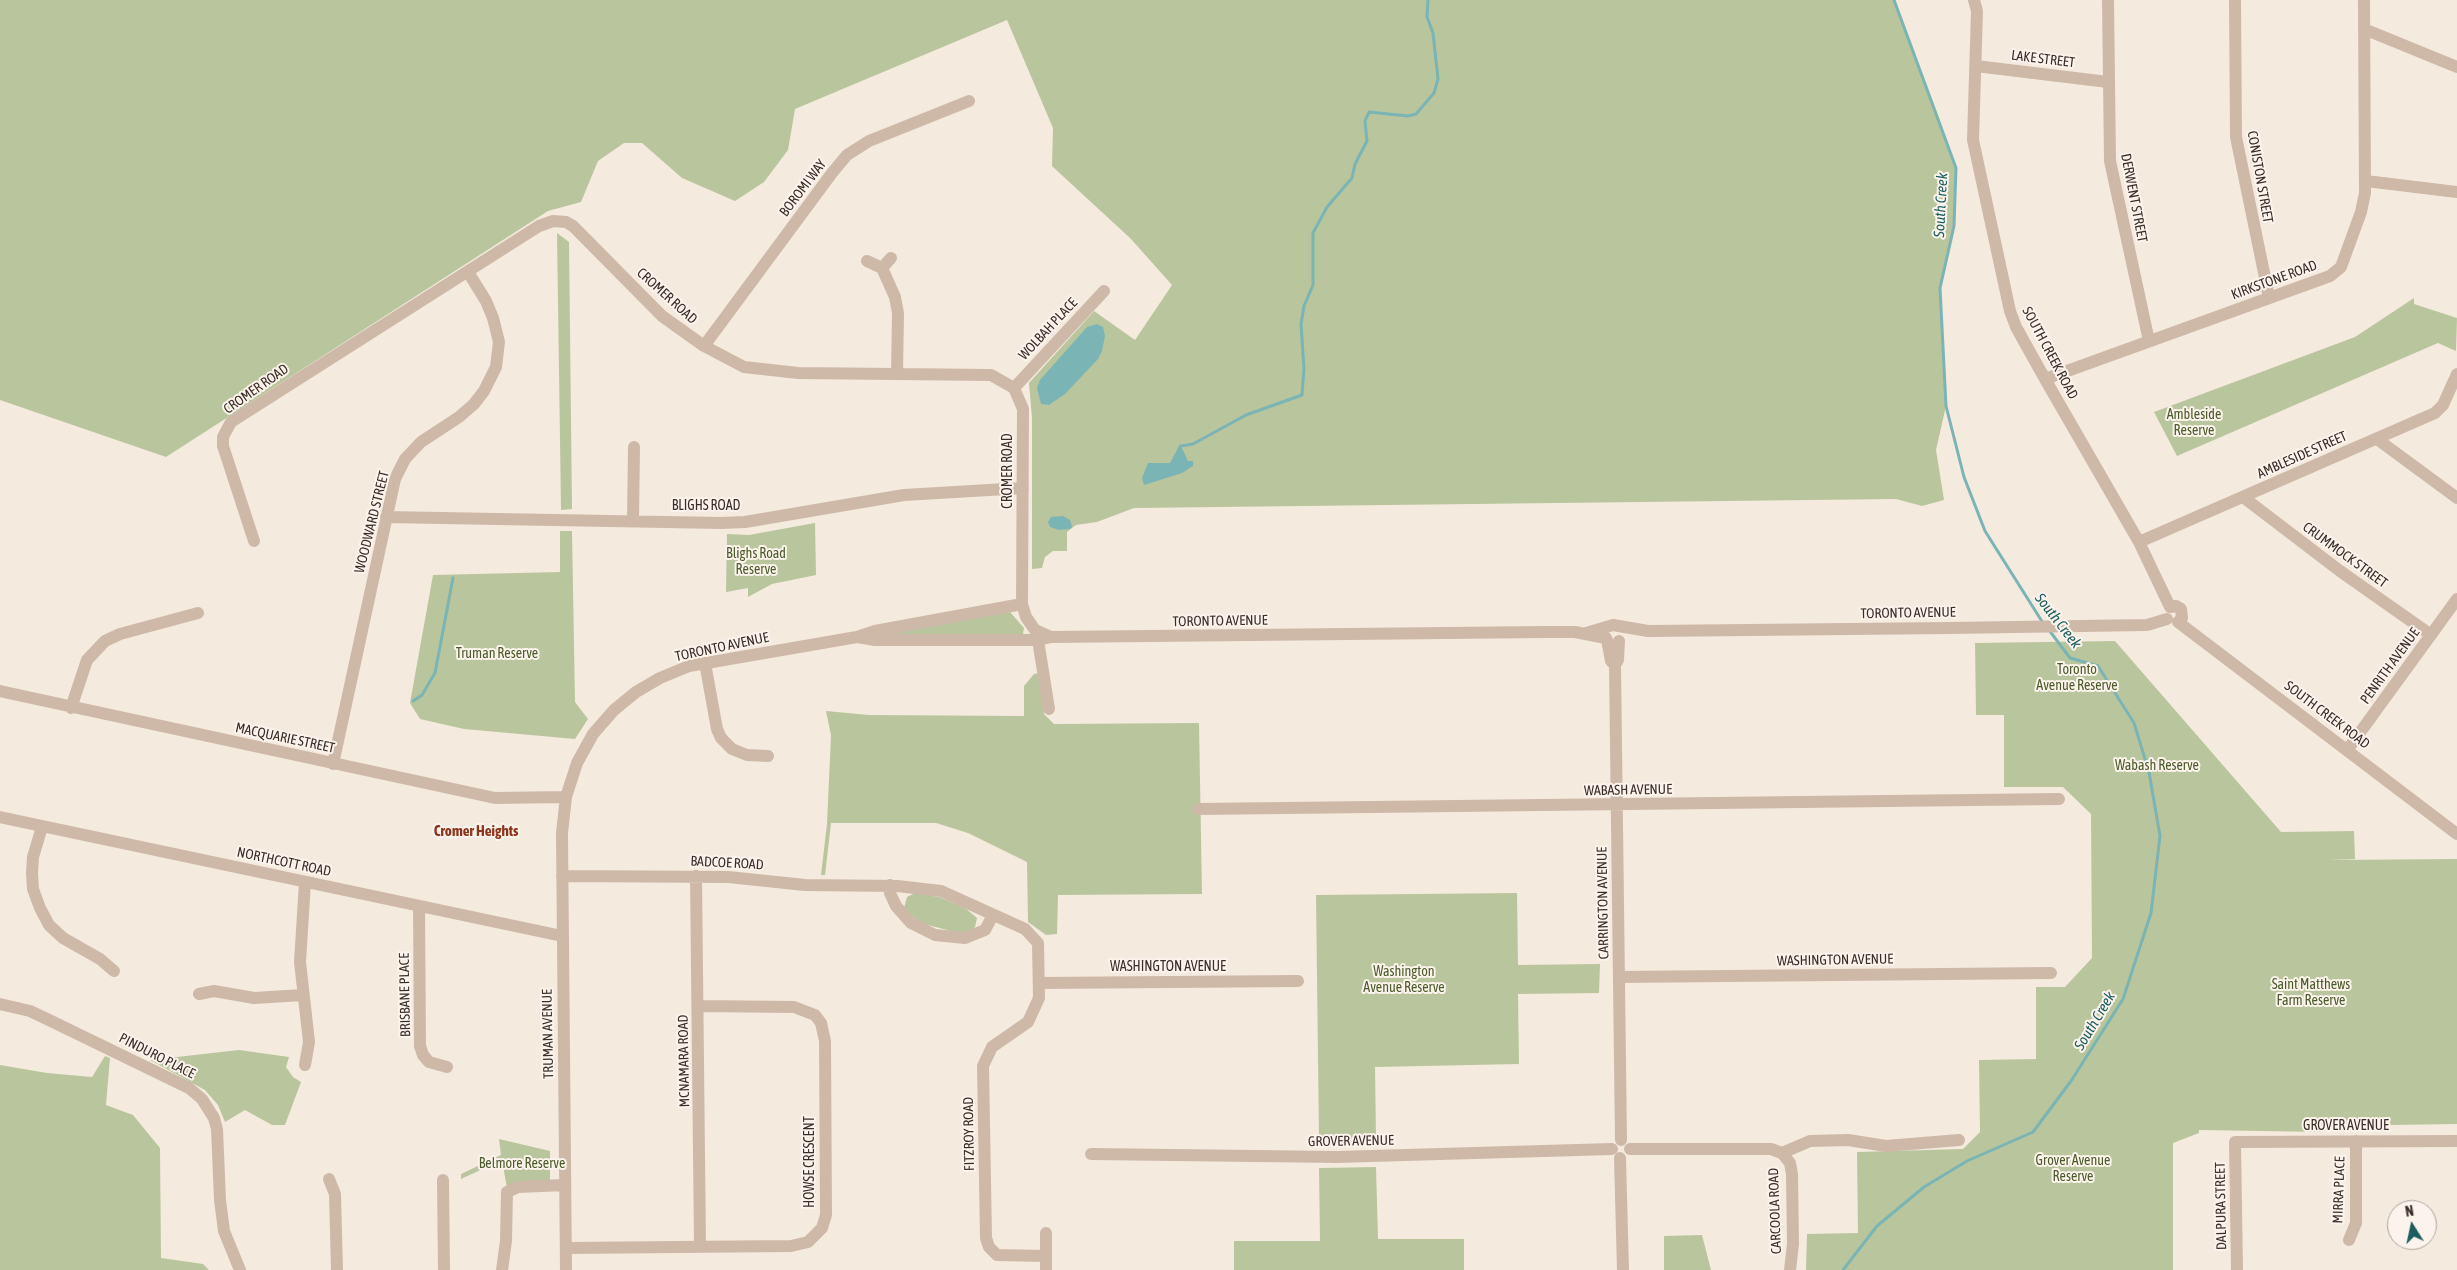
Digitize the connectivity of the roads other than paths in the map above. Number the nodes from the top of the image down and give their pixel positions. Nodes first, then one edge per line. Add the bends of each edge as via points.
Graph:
1 (1974, 0) edge
2 (2108, 0) edge
3 (2234, 0) edge
4 (2364, 0) edge
5 (2364, 29) junction
6 (1976, 66) junction
7 (2457, 67) edge
8 (2108, 82) junction
9 (969, 101) dead end
10 (2366, 181) junction
11 (2457, 192) edge
12 (891, 258) dead end
13 (867, 261) dead end
14 (882, 268) junction
15 (468, 272) junction
16 (1104, 291) dead end
17 (2269, 297) junction
18 (2149, 341) junction
19 (704, 346) junction
20 (897, 374) junction
21 (2457, 374) edge
22 (2045, 379) junction
23 (1014, 388) junction
24 (2377, 438) junction
25 (634, 447) dead end
26 (1023, 488) junction
27 (2243, 497) junction
28 (2457, 498) edge
29 (386, 517) junction
30 (632, 520) junction
31 (254, 541) dead end
32 (2139, 542) junction
33 (2457, 599) edge
34 (1022, 604) junction
35 (198, 613) dead end
36 (2172, 616) junction
37 (1613, 635) junction
38 (2431, 635) junction
39 (857, 637) junction
40 (1045, 639) junction
41 (705, 663) junction
42 (0, 691) edge
43 (71, 708) junction
44 (1049, 709) dead end
45 (2348, 749) junction
46 (768, 756) dead end
47 (333, 764) junction
48 (566, 797) junction
49 (2059, 799) dead end
50 (1617, 805) junction
51 (1198, 809) dead end
52 (0, 817) edge
53 (42, 827) junction
54 (2457, 834) edge
55 (562, 876) junction
56 (696, 876) junction
57 (306, 882) junction
58 (890, 885) junction
59 (419, 906) junction
60 (993, 915) junction
61 (562, 936) junction
62 (114, 971) dead end
63 (2051, 973) dead end
64 (1620, 976) junction
65 (1298, 981) dead end
66 (1039, 983) junction
67 (200, 994) dead end
68 (303, 995) junction
69 (0, 1004) edge
70 (698, 1006) junction
71 (305, 1065) dead end
72 (447, 1066) dead end
73 (1958, 1140) dead end
74 (2356, 1141) junction
75 (2457, 1141) edge
76 (2235, 1142) joint
77 (1621, 1149) junction
78 (1782, 1153) junction
79 (1091, 1154) dead end
80 (329, 1179) dead end
81 (443, 1180) dead end
82 (565, 1185) junction
83 (1046, 1233) dead end
84 (2349, 1240) dead end
85 (700, 1246) junction
86 (566, 1248) junction
87 (1046, 1256) junction
88 (240, 1270) edge
89 (337, 1270) edge
90 (444, 1270) edge
91 (502, 1270) edge
92 (566, 1270) edge
93 (1046, 1270) edge
94 (1623, 1270) edge
95 (1790, 1270) edge
96 (2237, 1270) edge

1 - 6 street, SOUTH CREEK ROAD via 1977,11
2 - 8 street, DERWENT STREET
3 - 17 street, CONISTON STREET via 2236,137
4 - 5 street, KIRKSTONE ROAD
5 - 7 street
5 - 10 street, KIRKSTONE ROAD
6 - 8 street, LAKE STREET
6 - 22 street, SOUTH CREEK ROAD via 1973,129 1977,160 2010,311
8 - 18 street, DERWENT STREET via 2110,161
9 - 19 street, BOROMI WAY via 869,141 848,155
10 - 11 street
10 - 17 street, KIRKSTONE ROAD via 2360,212 2340,267 2330,276
12 - 14 street
13 - 14 street
14 - 20 street via 893,288 897,306
15 - 19 street, CROMER ROAD via 539,226 553,221 566,222 662,316
15 - 29 street, WOODWARD STREET via 493,318 499,342 496,366 474,404 421,442 405,459 395,479
15 - 31 street, CROMER ROAD via 231,422 223,437 223,446
16 - 23 street, WOLBAH PLACE
17 - 18 street, KIRKSTONE ROAD
18 - 22 street, KIRKSTONE ROAD
19 - 20 street, CROMER ROAD via 744,366 772,372
20 - 23 street, CROMER ROAD via 990,375
21 - 24 street, AMBLESIDE STREET via 2440,409
22 - 32 street, SOUTH CREEK ROAD
23 - 26 street, CROMER ROAD via 1023,409
24 - 27 street, AMBLESIDE STREET
24 - 28 street
25 - 30 street
26 - 30 street, BLIGHS ROAD via 904,495 745,522
26 - 34 street, CROMER ROAD
27 - 32 street, AMBLESIDE STREET
27 - 38 street, CRUMMOCK STREET
29 - 30 street, BLIGHS ROAD
29 - 47 street, WOODWARD STREET
32 - 36 street, SOUTH CREEK ROAD
33 - 38 street, PENRITH AVENUE
34 - 39 street, TORONTO AVENUE
34 - 40 street, CROMER ROAD via 1026,617
35 - 43 street via 105,641 88,660
36 - 37 street, TORONTO AVENUE via 2148,625 1648,631
36 - 45 street, SOUTH CREEK ROAD
37 - 40 street, TORONTO AVENUE via 1546,632
37 - 50 street, CARRINGTON AVENUE via 1611,661 1615,665
38 - 45 street, PENRITH AVENUE
39 - 40 street, TORONTO AVENUE via 875,640
39 - 41 street, TORONTO AVENUE
40 - 44 street
41 - 46 street via 721,738 732,749 747,755
41 - 48 street, TORONTO AVENUE via 660,678 614,710 584,749
42 - 43 street, MACQUARIE STREET
43 - 47 street, MACQUARIE STREET
45 - 54 street, SOUTH CREEK ROAD
47 - 48 street, MACQUARIE STREET via 495,798
48 - 55 street, TRUMAN AVENUE
49 - 50 street, WABASH AVENUE
50 - 51 street, WABASH AVENUE
50 - 64 street, CARRINGTON AVENUE
52 - 53 street, NORTHCOTT ROAD
53 - 57 street, NORTHCOTT ROAD
53 - 62 street via 32,873 33,889 40,908 49,925 63,938
55 - 56 street, BADCOE ROAD
55 - 61 street, TRUMAN AVENUE
56 - 58 street, BADCOE ROAD via 805,885
56 - 70 street, MCNAMARA ROAD
57 - 59 street, NORTHCOTT ROAD
57 - 68 street via 300,962
58 - 60 street, BADCOE ROAD via 941,891
58 - 60 street via 896,906 910,924 935,935 965,938 985,930
59 - 61 street, NORTHCOTT ROAD
59 - 72 street, BRISBANE PLACE via 420,1046 429,1062
60 - 66 street, BADCOE ROAD via 1025,929 1038,943
61 - 82 street, TRUMAN AVENUE
63 - 64 street, WASHINGTON AVENUE
64 - 77 street, CARRINGTON AVENUE
65 - 66 street, WASHINGTON AVENUE
66 - 87 street, FITZROY ROAD via 1039,998 1028,1022 992,1047 983,1066 986,1238 989,1247 997,1254
67 - 68 street via 214,991 254,998
68 - 71 street via 309,1042
69 - 88 street, PINDURO PLACE via 30,1011 189,1088 202,1099 217,1128 224,1231
70 - 85 street, MCNAMARA ROAD
70 - 85 street, HOWSE CRESCENT via 806,1009 821,1023 825,1050 826,1215 822,1228 814,1238 802,1244
73 - 78 street via 1886,1146 1848,1140 1810,1140
74 - 75 street, GROVER AVENUE
74 - 76 street, GROVER AVENUE
74 - 84 street, MIRRA PLACE via 2356,1223
76 - 96 street, DALPURA STREET
77 - 78 street, GROVER AVENUE via 1771,1149
77 - 79 street, GROVER AVENUE via 1337,1157
77 - 94 street, CARRINGTON AVENUE
78 - 95 street, CARCOOLA ROAD via 1790,1163 1792,1174
80 - 89 street via 335,1194
81 - 90 street
82 - 86 street, TRUMAN AVENUE
82 - 91 street via 518,1187 507,1192
83 - 87 street
85 - 86 street, HOWSE CRESCENT
86 - 92 street, TRUMAN AVENUE
87 - 93 street

